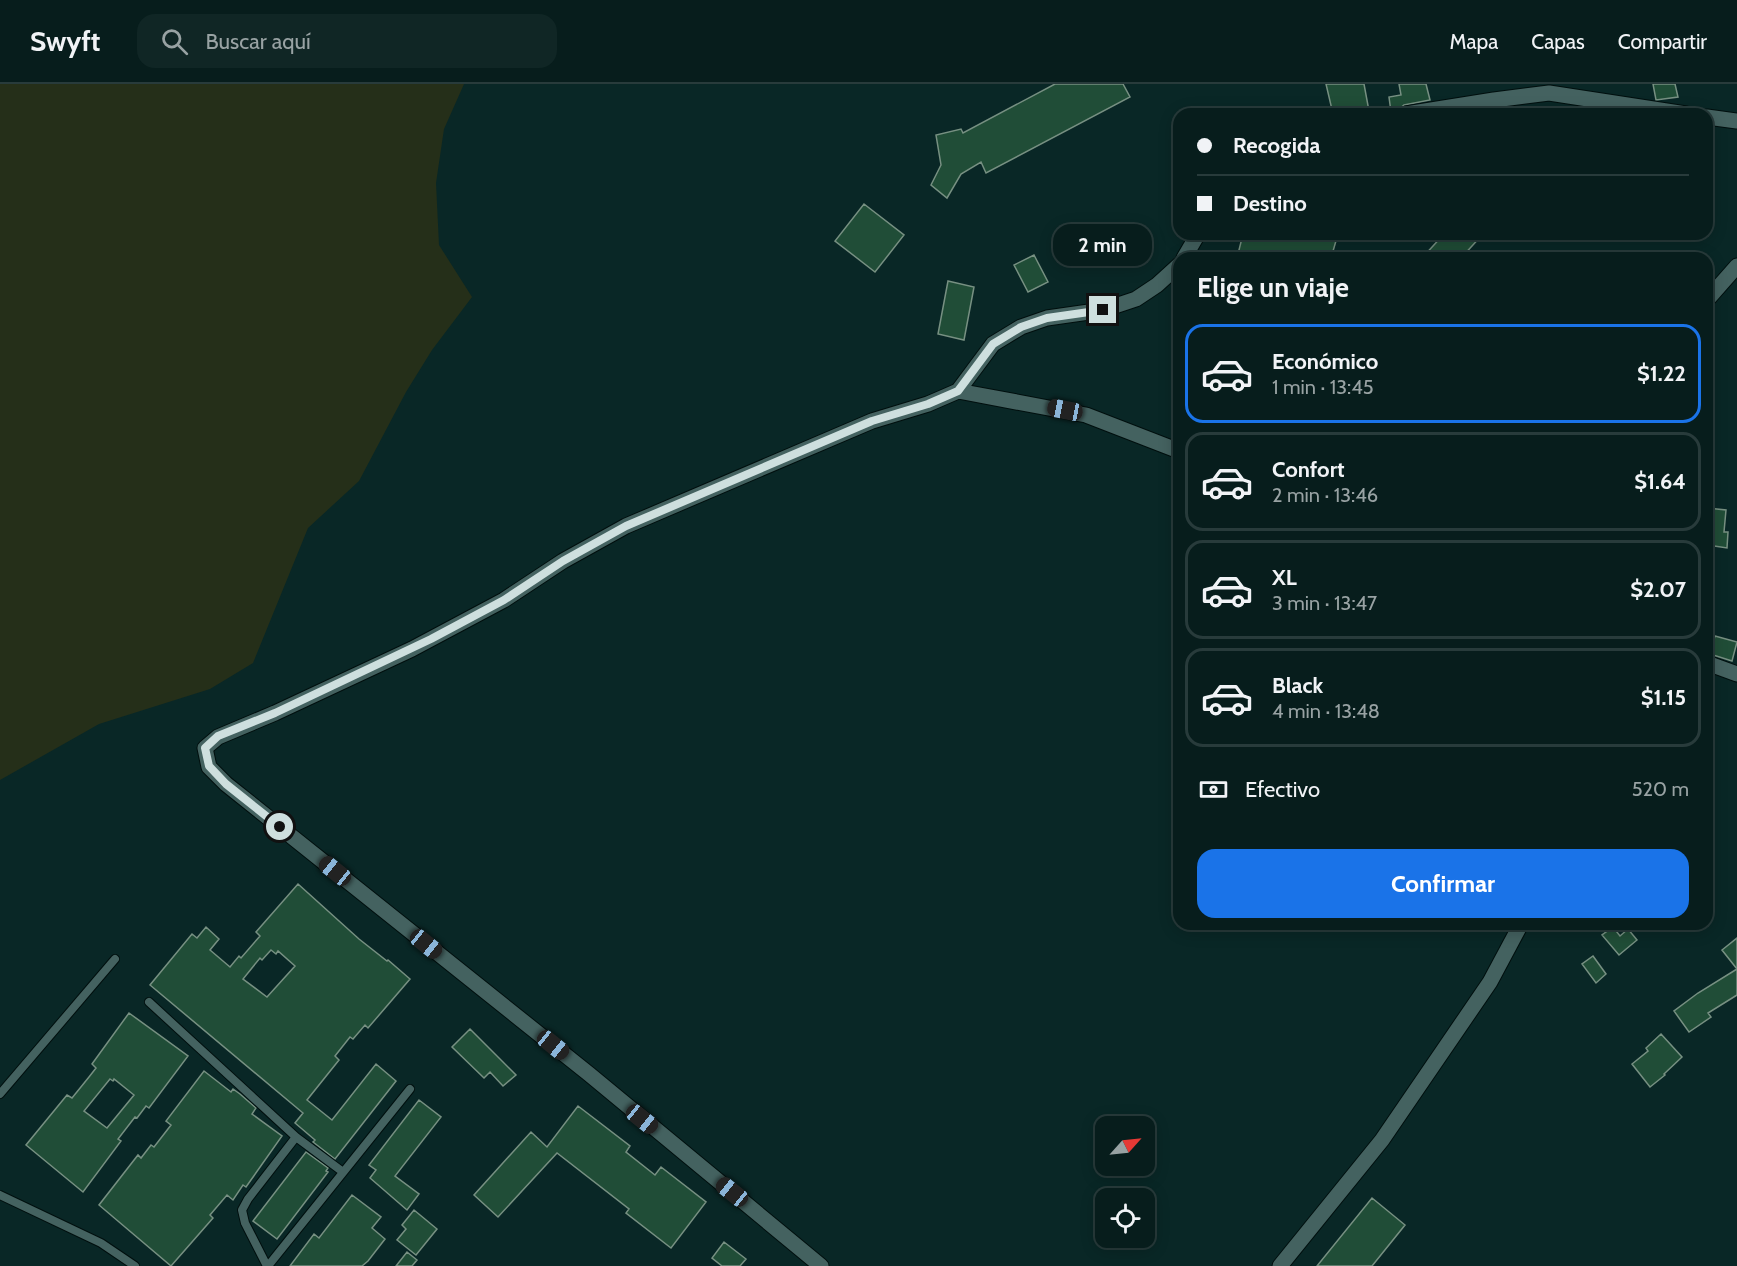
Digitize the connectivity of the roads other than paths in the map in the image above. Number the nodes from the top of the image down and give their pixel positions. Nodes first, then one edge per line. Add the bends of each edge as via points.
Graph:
1 (1444, 108) edge
2 (1647, 108) edge
3 (1713, 118) edge
4 (1737, 121) edge
5 (1737, 266) edge
6 (1173, 270) edge
7 (1713, 293) edge
8 (958, 391) junction
9 (1173, 449) edge
10 (1713, 665) edge
11 (1737, 674) edge
12 (1518, 930) edge
13 (115, 959) dead end
14 (150, 1002) dead end
15 (410, 1089) dead end
16 (0, 1094) edge
17 (296, 1137) junction
18 (343, 1172) junction
19 (0, 1195) edge
20 (135, 1266) edge
21 (268, 1266) edge
22 (821, 1266) edge
23 (1280, 1266) edge

1 - 2 street via 1549,93
3 - 4 street
5 - 7 street
6 - 8 street via 1136,299 1021,327 993,344
8 - 9 street via 1086,415
8 - 22 street via 872,421 626,526 464,622 275,713 218,736 205,748 209,766 226,784 589,1074
10 - 11 street
12 - 23 street via 1490,982 1382,1140
13 - 16 lane
14 - 17 lane
15 - 18 lane
17 - 18 lane
17 - 21 lane via 242,1210
18 - 21 lane
19 - 20 lane via 102,1243

